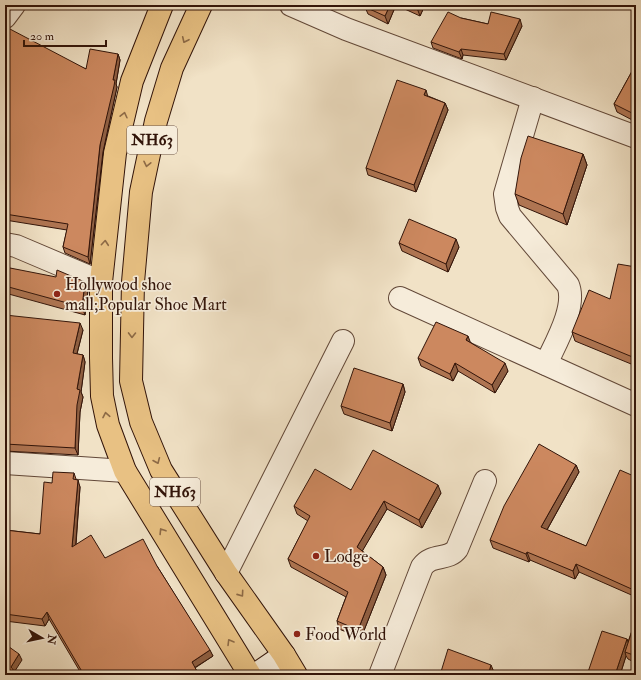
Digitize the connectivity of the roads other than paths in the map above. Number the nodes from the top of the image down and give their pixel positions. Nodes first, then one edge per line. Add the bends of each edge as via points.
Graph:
1 (14, 5) edge
2 (162, 5) edge
3 (201, 5) edge
4 (291, 5) edge
5 (5, 17) edge
6 (533, 98) junction
7 (636, 137) edge
8 (5, 244) edge
9 (101, 282) junction
10 (400, 298) dead end
11 (343, 341) dead end
12 (546, 364) junction
13 (636, 405) edge
14 (5, 463) edge
15 (125, 471) junction
16 (485, 481) dead end
17 (226, 573) junction
18 (284, 655) junction
19 (250, 675) edge
20 (255, 675) edge
21 (296, 675) edge
22 (380, 675) edge

1 - 5 street
9 -> 2 highway, NH63 via 115,153 132,81
3 -> 17 highway, NH63 via 172,68 156,121 141,192 133,282 131,381 141,422 161,470
4 - 6 street via 346,29
6 - 7 street
6 - 12 street via 505,194 510,216 571,292 570,311
8 - 9 street via 16,246
15 -> 9 highway, NH63 via 108,425 102,396
10 - 12 street
11 - 17 street
12 - 13 street
14 - 15 street
19 -> 15 highway, NH63
16 - 22 street via 457,549 450,554 426,561 422,567
17 -> 18 highway, NH63
18 - 20 street
18 - 21 highway, NH63

